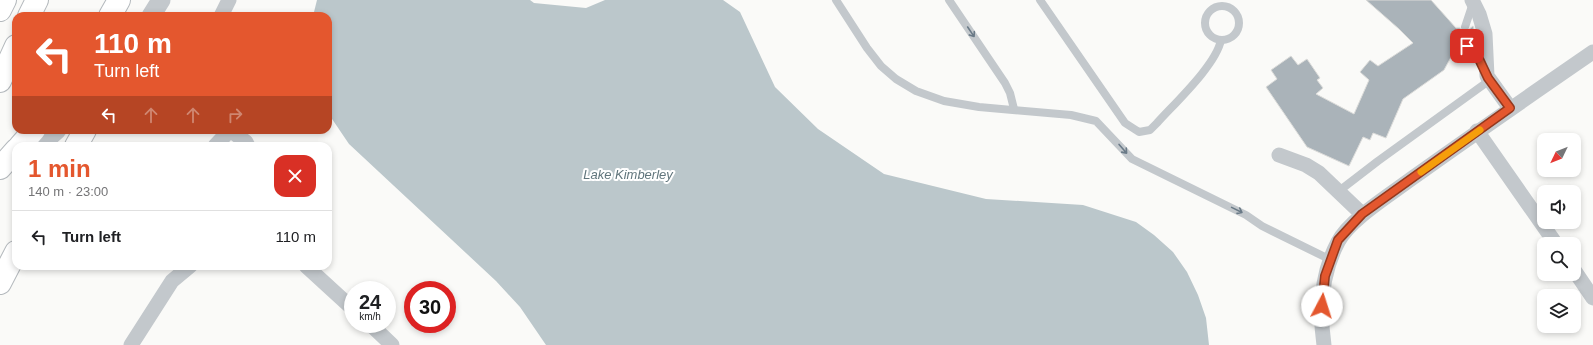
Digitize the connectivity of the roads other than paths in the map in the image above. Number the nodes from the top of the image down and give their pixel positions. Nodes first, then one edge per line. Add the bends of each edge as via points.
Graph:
1 (5, 0) edge
2 (37, 0) edge
3 (119, 0) edge
4 (161, 0) edge
5 (229, 0) edge
6 (836, 0) edge
7 (948, 0) edge
8 (1040, 0) edge
9 (1473, 0) edge
10 (0, 10) edge
11 (31, 12) edge
12 (112, 12) edge
13 (154, 12) edge
14 (223, 12) edge
15 (1465, 27) dead end
16 (1221, 40) junction
17 (1467, 43) dead end
18 (1593, 52) edge
19 (12, 55) edge
20 (1489, 78) junction
21 (0, 82) edge
22 (1510, 108) junction
23 (1014, 109) junction
24 (1477, 131) junction
25 (30, 134) edge
26 (52, 134) edge
27 (226, 134) edge
28 (235, 134) edge
29 (24, 142) edge
30 (44, 142) edge
31 (219, 142) edge
32 (246, 142) edge
33 (12, 154) edge
34 (1279, 155) dead end
35 (12, 167) edge
36 (0, 168) edge
37 (0, 175) edge
38 (1339, 191) junction
39 (1362, 214) junction
40 (1551, 237) edge
41 (12, 260) edge
42 (1331, 260) junction
43 (185, 270) edge
44 (310, 270) edge
45 (1581, 280) edge
46 (0, 283) edge
47 (1593, 298) edge
48 (344, 301) edge
49 (379, 333) edge
50 (131, 345) edge
51 (392, 345) edge
52 (1324, 345) edge

1 - 10 highway
2 - 11 highway
3 - 12 highway
4 - 13 street
5 - 14 street
6 - 23 lane via 877,61 901,82 922,94 944,101
7 -> 23 lane via 1008,88
8 - 16 lane via 1125,123 1132,130 1139,132 1150,130 1157,123 1210,63
9 - 15 lane
9 - 20 street via 1485,34
16 - 16 lane via 1210,35 1205,23 1211,11 1223,6 1235,12 1239,23 1233,37
17 - 20 lane
18 - 22 street
19 - 21 highway
20 - 22 street
20 - 38 lane
22 - 24 street
23 -> 42 lane via 1071,115 1096,121 1132,159
24 - 39 street
24 - 40 street
25 - 29 highway
26 - 30 street
27 - 31 street
28 - 32 street
33 - 36 highway
34 - 38 street via 1312,169
35 - 37 street
38 - 39 street
39 - 42 street via 1338,240
41 - 46 highway
42 - 52 street via 1325,276 1321,321
43 - 50 street via 172,281
44 - 48 street
45 - 47 street
49 - 51 street

